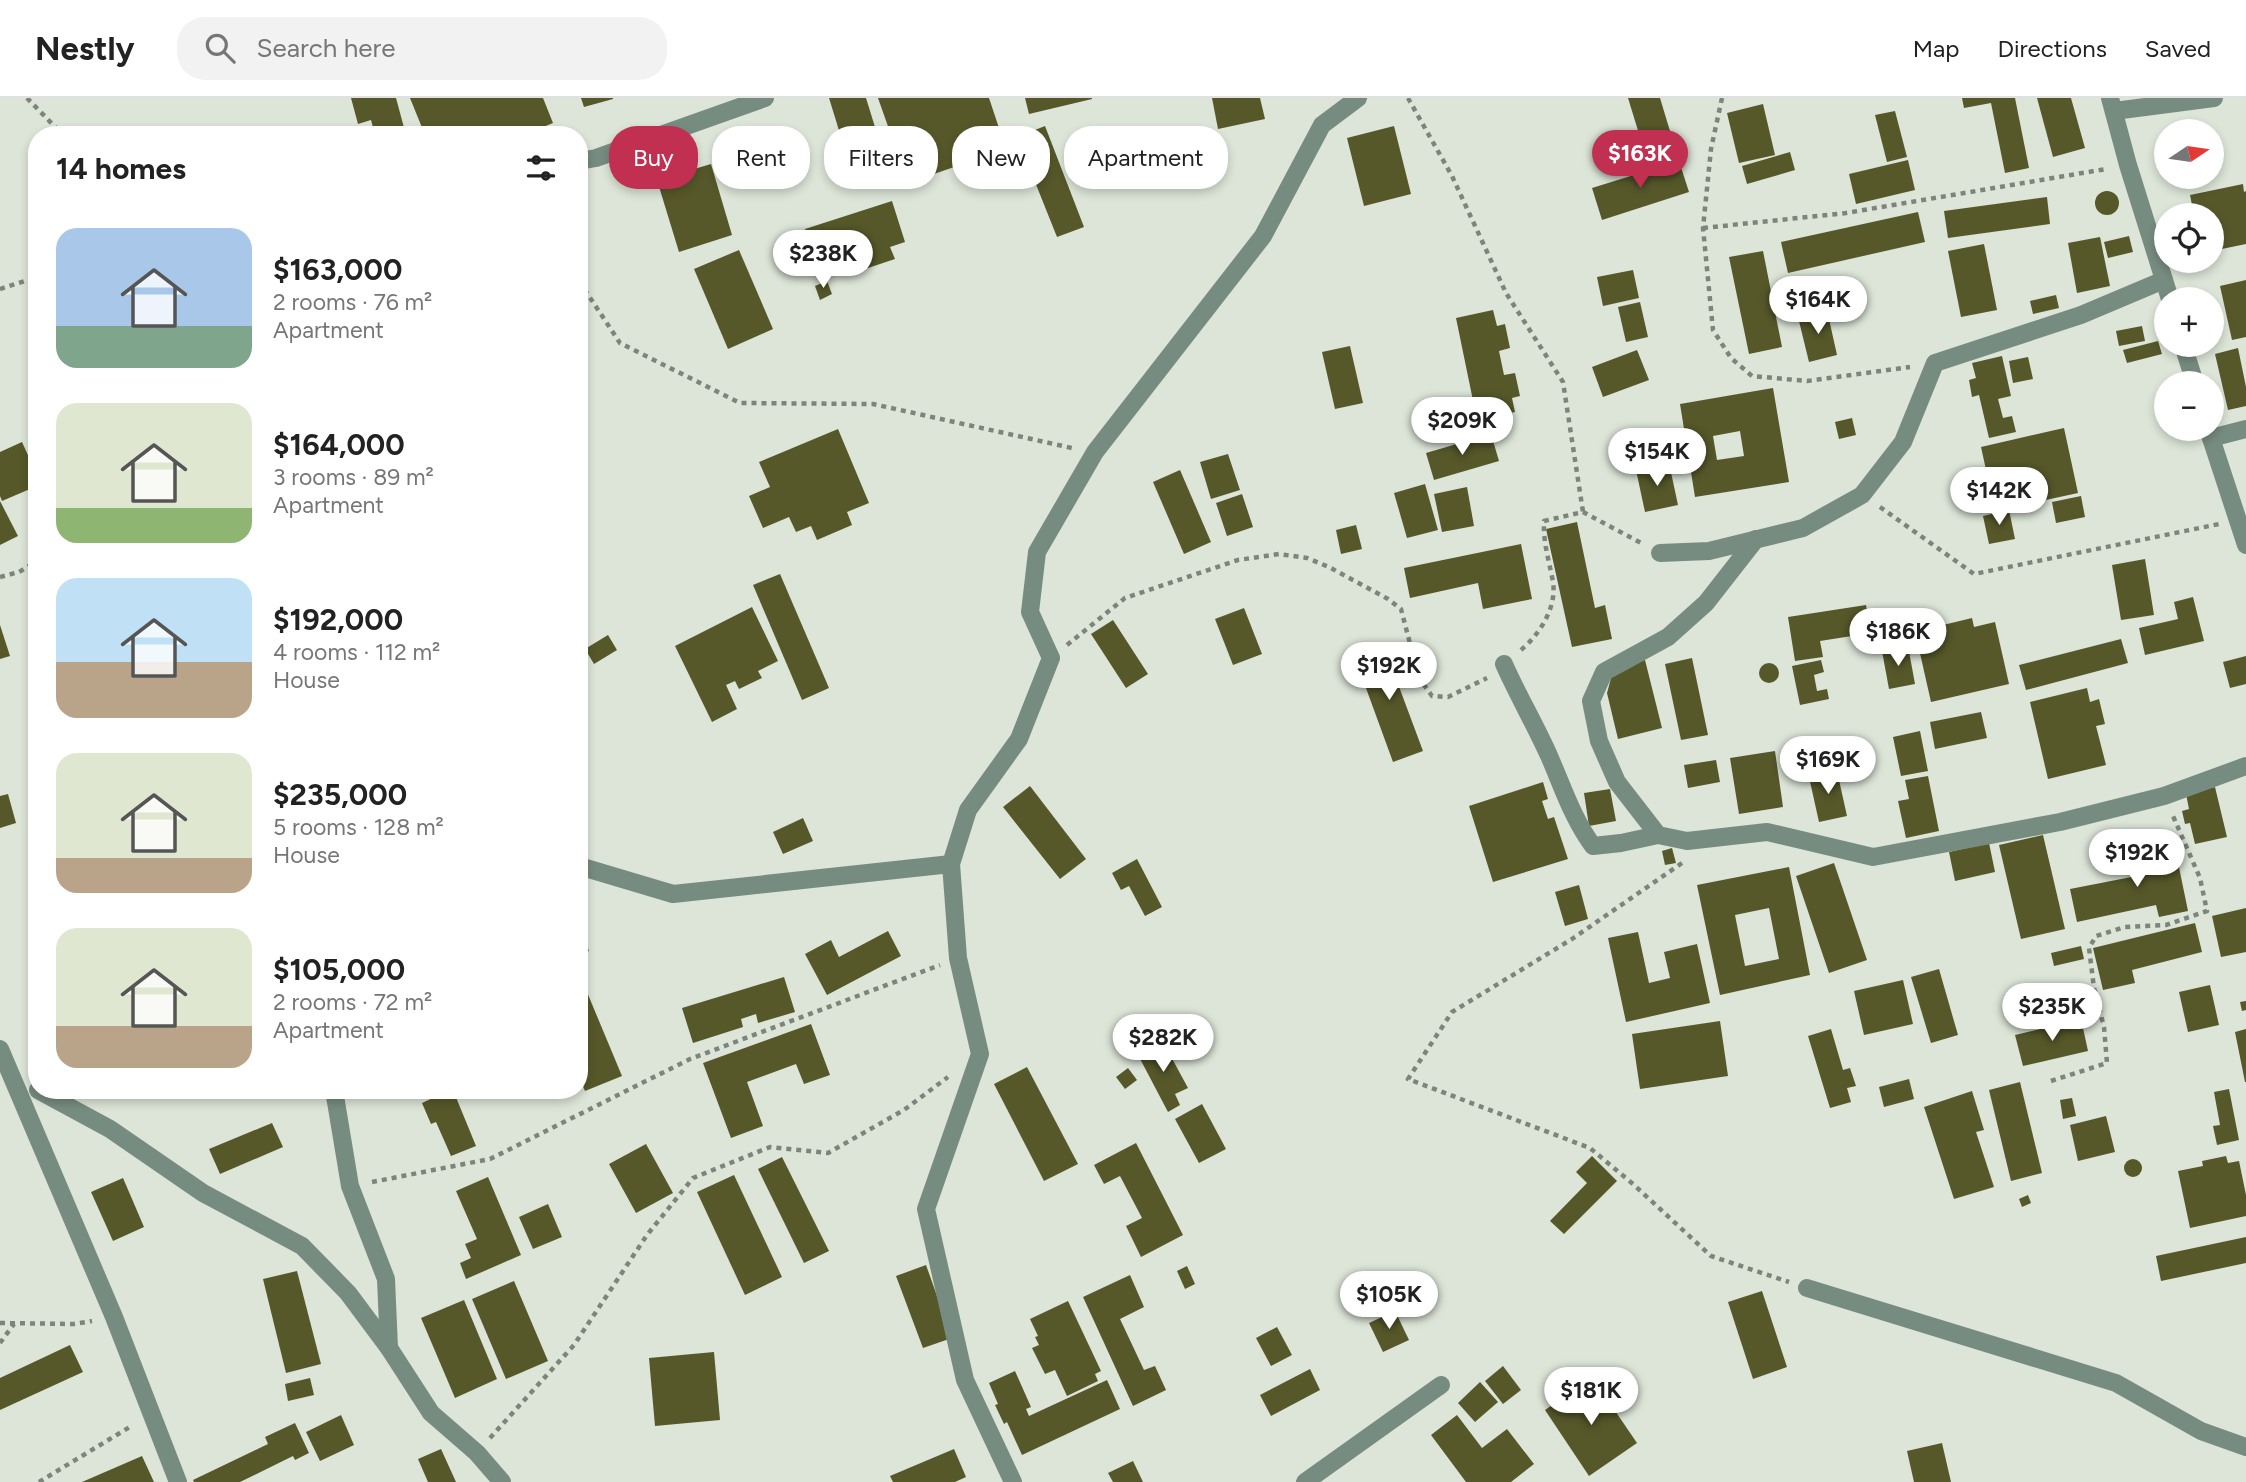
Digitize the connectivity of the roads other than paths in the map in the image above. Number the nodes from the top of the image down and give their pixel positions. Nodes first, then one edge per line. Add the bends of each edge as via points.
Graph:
1 (765, 98) edge
2 (1357, 98) edge
3 (2214, 98) edge
4 (2112, 104) edge
5 (588, 159) edge
6 (2164, 280) junction
7 (2166, 287) edge
8 (2246, 429) edge
9 (2224, 431) edge
10 (2212, 441) edge
11 (1756, 539) junction
12 (2246, 545) edge
13 (1660, 553) road end
14 (1504, 664) road end
15 (2246, 766) edge
16 (1658, 835) junction
17 (951, 864) junction
18 (588, 869) edge
19 (0, 1049) edge
20 (13, 1076) junction
21 (28, 1084) edge
22 (55, 1099) edge
23 (336, 1099) edge
24 (1807, 1288) road end
25 (389, 1348) junction
26 (1441, 1385) dead end
27 (2246, 1447) edge
28 (178, 1482) edge
29 (502, 1482) edge
30 (1013, 1482) edge
31 (1305, 1482) edge

1 - 5 street
2 - 17 street via 1322,125 1263,236 1095,452 1037,552 1030,612 1051,658 1019,739 968,810
3 - 4 street
4 - 6 street
6 - 7 street
6 - 11 street via 2081,315 1935,363 1903,442 1862,495 1803,528
8 - 9 street
10 - 12 street
11 - 13 street via 1709,551
11 - 16 street via 1706,603 1668,638 1604,671 1591,701 1599,741 1617,782
14 - 16 street via 1581,830 1593,846
15 - 16 street via 2164,796 2060,822 1873,857 1766,832 1687,841
17 - 18 street via 673,894
17 - 30 street via 958,958 980,1054 926,1209 965,1380
19 - 20 street
20 - 21 street
20 - 28 street
22 - 25 street via 110,1129 203,1193 302,1246 348,1293
23 - 25 street via 350,1186 386,1279
24 - 27 street via 2116,1383 2201,1431
25 - 29 street via 431,1413
26 - 31 street

